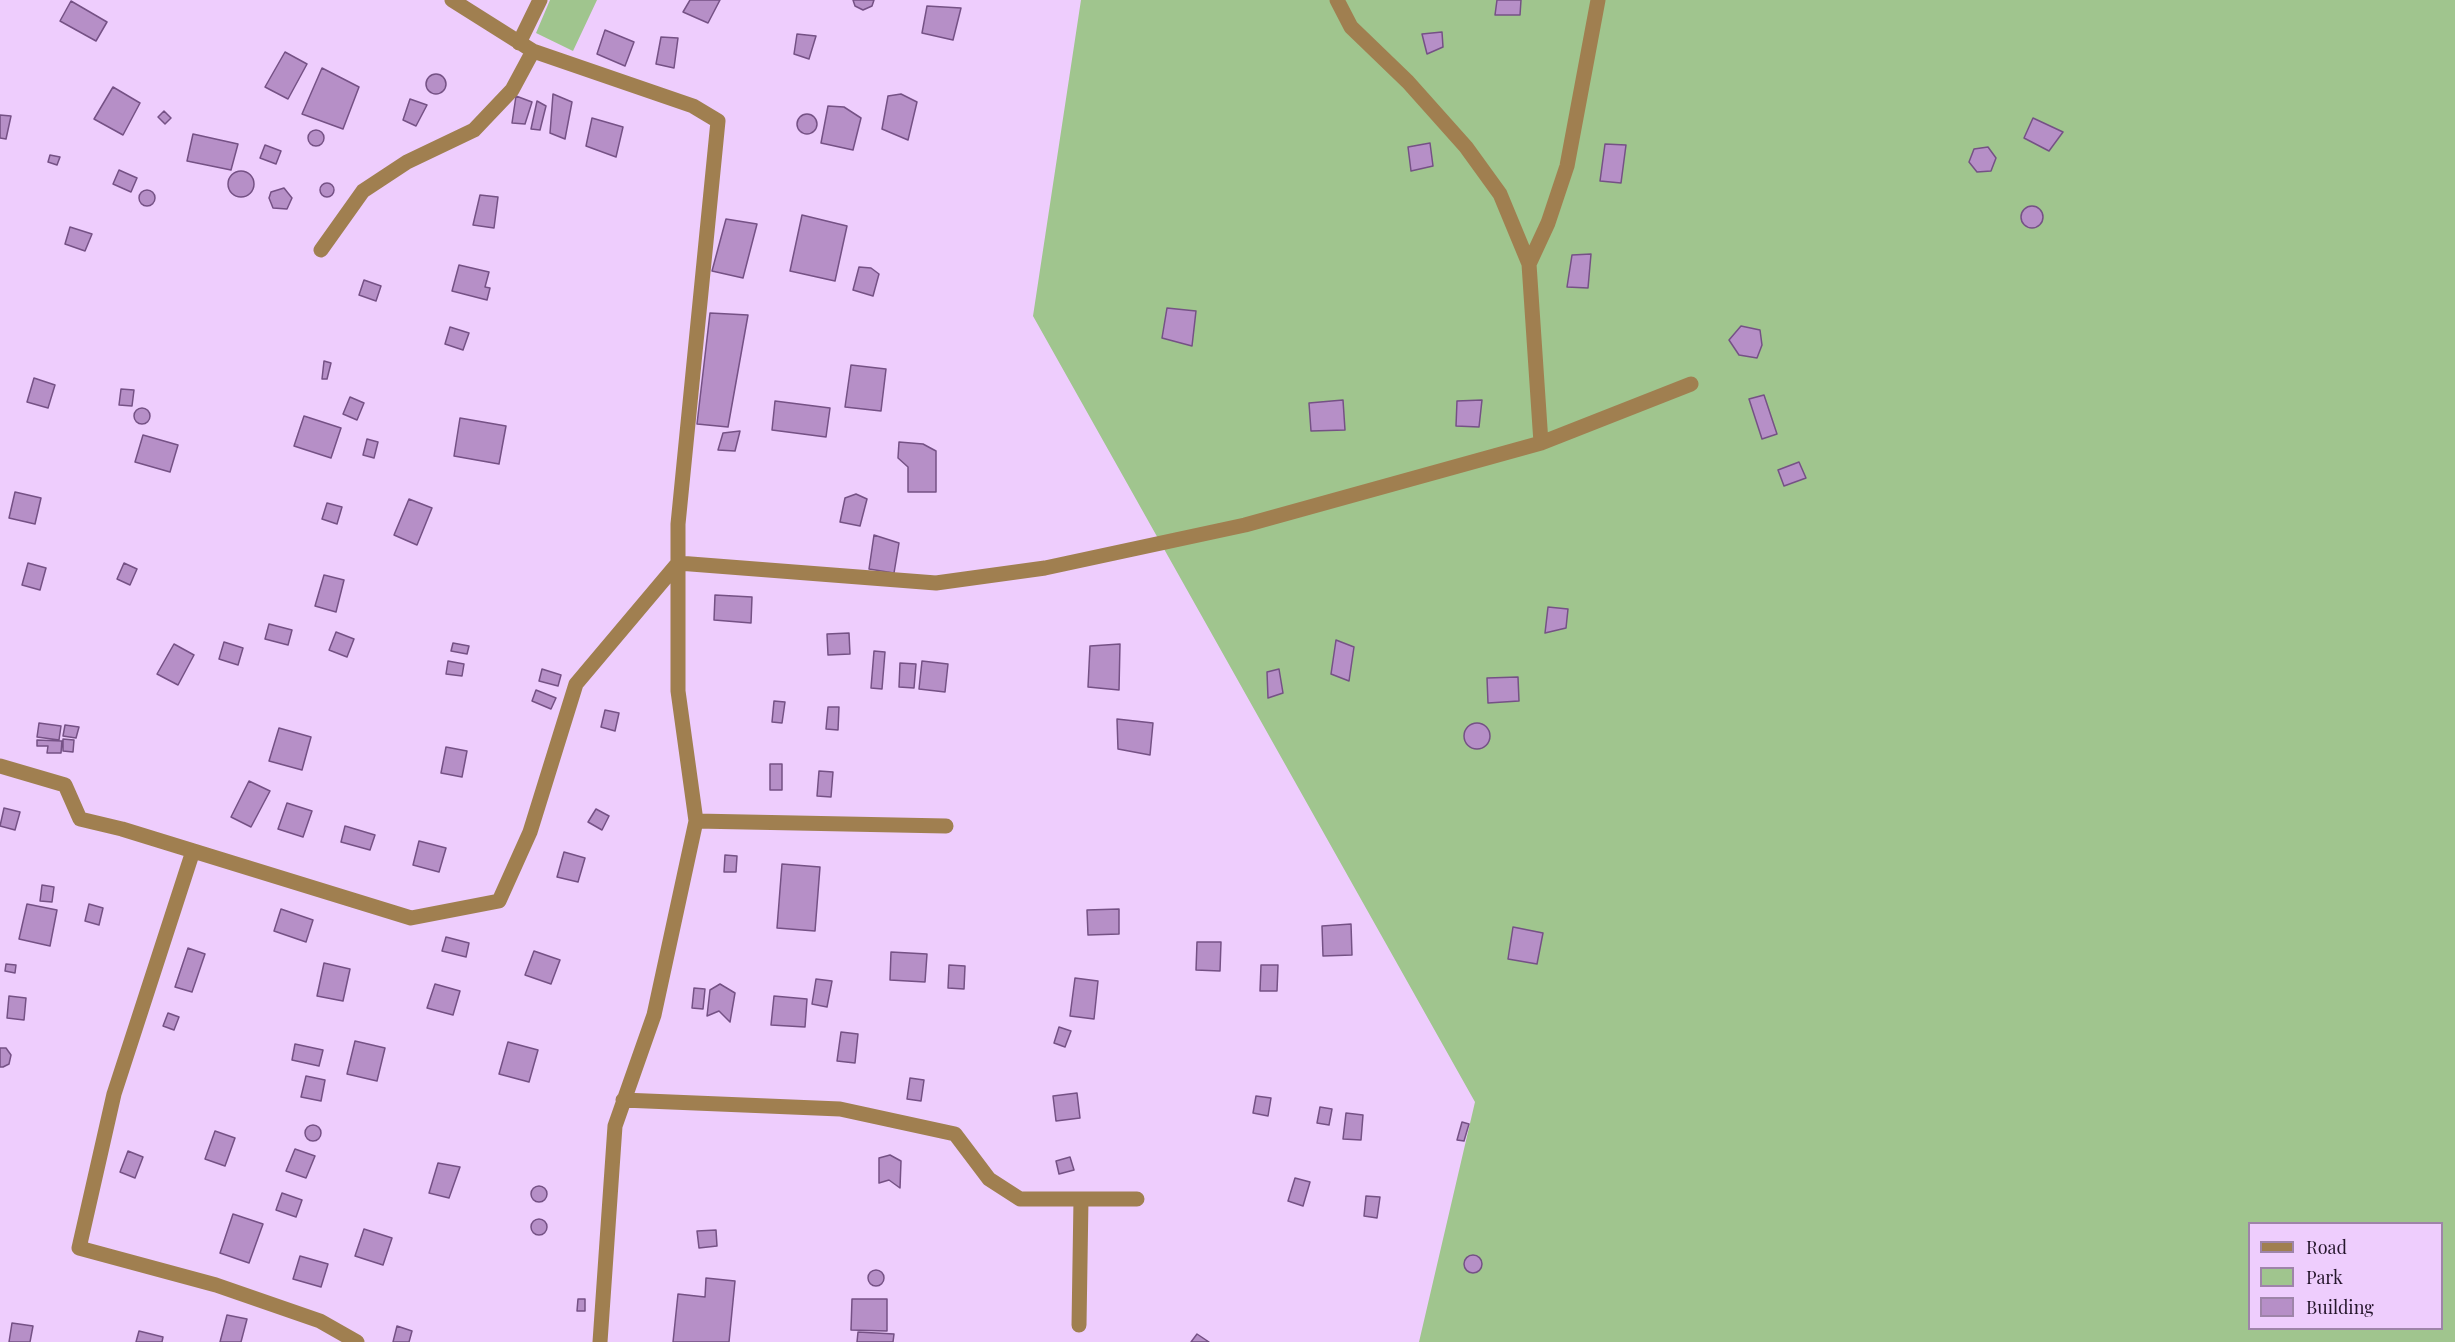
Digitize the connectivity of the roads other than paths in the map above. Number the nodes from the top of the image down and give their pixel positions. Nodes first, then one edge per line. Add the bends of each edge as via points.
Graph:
1 (452, 0) edge
2 (540, 0) edge
3 (1337, 0) edge
4 (1598, 0) edge
5 (519, 43) junction
6 (533, 51) junction
7 (321, 250) dead end
8 (1529, 264) junction
9 (1691, 384) dead end
10 (1541, 442) junction
11 (678, 563) junction
12 (0, 766) edge
13 (696, 821) junction
14 (946, 826) dead end
15 (193, 851) junction
16 (623, 1100) junction
17 (1081, 1199) junction
18 (1137, 1199) dead end
19 (1079, 1325) dead end
20 (357, 1342) edge
21 (600, 1342) edge

1 - 5 street
2 - 5 street
3 - 8 street via 1351,27 1408,82 1466,147 1500,194
4 - 8 street via 1567,166
5 - 6 street
6 - 7 street via 512,90 474,130 407,162 363,191
6 - 11 street via 693,106 718,121 678,524
8 - 10 street
9 - 10 street
10 - 11 street via 1245,525 1046,568 936,583
11 - 13 street via 678,690
11 - 15 street via 576,684 530,832 500,901 411,918
12 - 15 street via 65,785 80,819
13 - 14 street
13 - 16 street via 654,1015
15 - 20 street via 114,1094 79,1248 216,1285 320,1321
16 - 17 street via 840,1109 955,1134 989,1179 1020,1199
16 - 21 street via 615,1126
17 - 18 street
17 - 19 street

